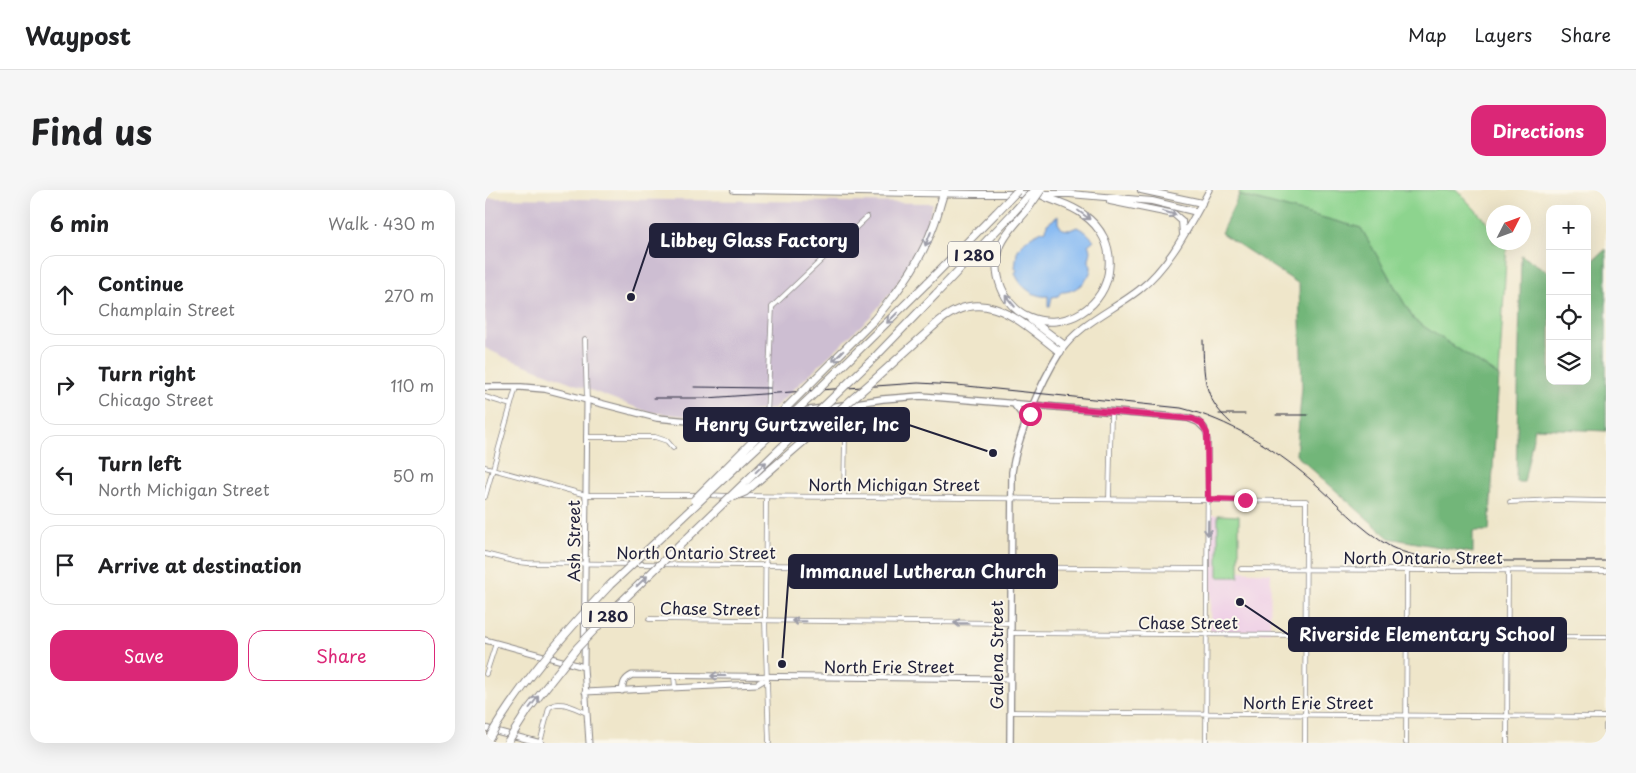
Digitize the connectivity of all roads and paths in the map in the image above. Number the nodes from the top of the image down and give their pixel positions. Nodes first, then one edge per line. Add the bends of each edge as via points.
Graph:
1 (734, 190) edge
2 (1018, 190) edge
3 (1141, 190) edge
4 (1209, 190) edge
5 (1038, 191) edge
6 (944, 192) edge
7 (1069, 194) junction
8 (1202, 203) junction
9 (1197, 212) junction
10 (867, 217) dead end
11 (1183, 234) junction
12 (1023, 314) junction
13 (585, 339) dead end
14 (1062, 348) junction
15 (485, 387) edge
16 (515, 387) junction
17 (485, 397) edge
18 (587, 401) junction
19 (1013, 403) junction
20 (511, 405) junction
21 (1034, 405) junction
22 (1111, 413) junction
23 (770, 416) junction
24 (1025, 425) junction
25 (1204, 428) joint
26 (889, 431) dead end
27 (586, 437) junction
28 (673, 448) dead end
29 (485, 467) edge
30 (493, 469) junction
31 (585, 495) junction
32 (844, 496) junction
33 (485, 497) edge
34 (766, 497) junction
35 (1011, 498) junction
36 (1109, 499) junction
37 (1208, 499) junction
38 (726, 501) junction
39 (1606, 501) edge
40 (1510, 502) dead end
41 (485, 554) edge
42 (585, 564) junction
43 (765, 565) junction
44 (1010, 567) junction
45 (1207, 569) junction
46 (1241, 569) dead end
47 (1306, 569) junction
48 (1407, 570) junction
49 (1508, 570) junction
50 (1606, 571) edge
51 (611, 585) junction
52 (649, 619) dead end
53 (765, 621) junction
54 (1010, 623) junction
55 (1010, 633) junction
56 (1207, 635) junction
57 (1305, 635) junction
58 (1407, 636) junction
59 (1507, 637) junction
60 (1606, 637) edge
61 (485, 640) edge
62 (496, 643) junction
63 (584, 667) junction
64 (486, 674) dead end
65 (674, 676) junction
66 (767, 678) junction
67 (1010, 679) junction
68 (675, 688) junction
69 (585, 692) junction
70 (622, 692) junction
71 (1010, 712) junction
72 (587, 713) junction
73 (1206, 714) junction
74 (1305, 715) junction
75 (1406, 715) junction
76 (1507, 715) junction
77 (1606, 717) edge
78 (1606, 725) edge
79 (485, 728) edge
80 (486, 743) edge
81 (507, 743) edge
82 (540, 743) edge
83 (589, 743) edge
84 (769, 743) edge
85 (1010, 743) edge
86 (1206, 743) edge
87 (1305, 743) edge
88 (1406, 743) edge
89 (1507, 743) edge
90 (1606, 743) edge

1 - 6 main road
2 -> 51 highway, I 280, bridge via 813,395
3 - 8 main road
4 - 8 street, Galena Street
5 - 6 main road
5 - 7 main road
12 -> 5 highway, bridge via 1009,302 1001,288 997,261 1004,239
5 -> 12 highway via 1078,210 1096,226 1109,251 1108,276 1100,296 1078,315 1055,321 1036,320
38 -> 5 highway, I 280, bridge via 877,355
6 -> 51 highway, bridge via 933,229 913,270 874,320
7 - 9 main road via 1152,201
7 -> 11 main road via 1174,214 1182,221
8 - 9 main road, Galena Street
9 - 11 main road, Galena Street
10 - 23 street via 771,307
11 - 14 main road, Galena Street via 1163,266 1146,284 1086,325
12 - 14 highway
13 - 18 street, Ash Street
14 - 21 main road, Galena Street
14 - 38 highway, bridge via 1015,316 993,308 975,306 957,310 945,316 745,492
15 - 16 main road
16 - 18 main road via 545,389
16 - 20 street
17 - 20 street
18 - 23 main road via 657,418 684,421 710,423
18 - 27 street, Ash Street
19 - 21 main road
19 - 23 main road, bridge via 921,396
19 - 24 main road
20 - 30 street
21 - 22 main road
21 - 24 main road, Galena Street
22 - 25 main road via 1188,418
22 - 36 street
24 - 35 main road, Galena Street via 1013,465
25 - 37 street via 1208,440
26 - 32 street via 845,432
27 - 28 street via 655,437 667,441
27 - 31 street, Ash Street
29 - 30 street, North Michigan Street
30 - 31 street, North Michigan Street
30 - 33 street
31 - 34 street, North Michigan Street
31 - 42 street, Ash Street
32 - 34 street, North Michigan Street
32 - 35 street, North Michigan Street
34 - 43 street
35 - 36 street, North Michigan Street
35 - 44 main road, Galena Street
36 - 37 street, North Michigan Street
37 -> 45 street
37 - 47 street, North Michigan Street via 1306,501
81 -> 38 highway, I 280, bridge via 577,648
39 - 40 street
41 - 42 street, North Ontario Street via 517,562
42 - 43 street, North Ontario Street
42 - 63 street, Ash Street
43 - 44 street, North Ontario Street
43 - 53 street
44 - 45 street, North Ontario Street
44 - 54 main road, Galena Street
45 - 56 street
46 - 47 street, North Ontario Street
47 - 48 street, North Ontario Street
47 - 57 street
48 - 49 street, North Ontario Street
48 - 58 street
49 - 50 street, North Ontario Street
49 - 59 street
51 - 80 highway, I 280, bridge via 533,671
52 - 53 street, Chase Street
54 -> 53 street, Chase Street
53 - 66 street
54 - 55 main road, Galena Street
55 - 56 street, Chase Street
55 - 67 main road, Galena Street
56 - 57 street, Chase Street
56 - 73 street
57 - 58 street, Chase Street
57 - 74 street
58 - 59 street, Chase Street
58 - 75 street
59 - 60 street, Chase Street
59 - 76 street
61 - 62 street
62 - 63 street
62 - 64 street
63 - 69 street, Ash Street
66 -> 65 street, North Erie Street
65 - 68 street
65 - 70 street, North Erie Street via 632,675 623,682
66 - 67 street, North Erie Street
66 - 68 street, North Erie Street via 757,684
66 - 84 street
67 - 71 main road, Galena Street
68 - 70 street, North Erie Street
69 - 70 street, North Erie Street
69 - 72 street, Ash Street
71 - 73 street, North Erie Street
71 - 85 main road, Galena Street
72 - 82 street via 559,703 553,704 549,708
72 - 83 street, Ash Street
73 - 74 street, North Erie Street
73 - 86 street
74 - 75 street, North Erie Street
74 - 87 street
75 - 76 street, North Erie Street
75 - 88 street
76 - 77 street, North Erie Street
76 - 89 street
78 - 90 street
79 - 82 street

